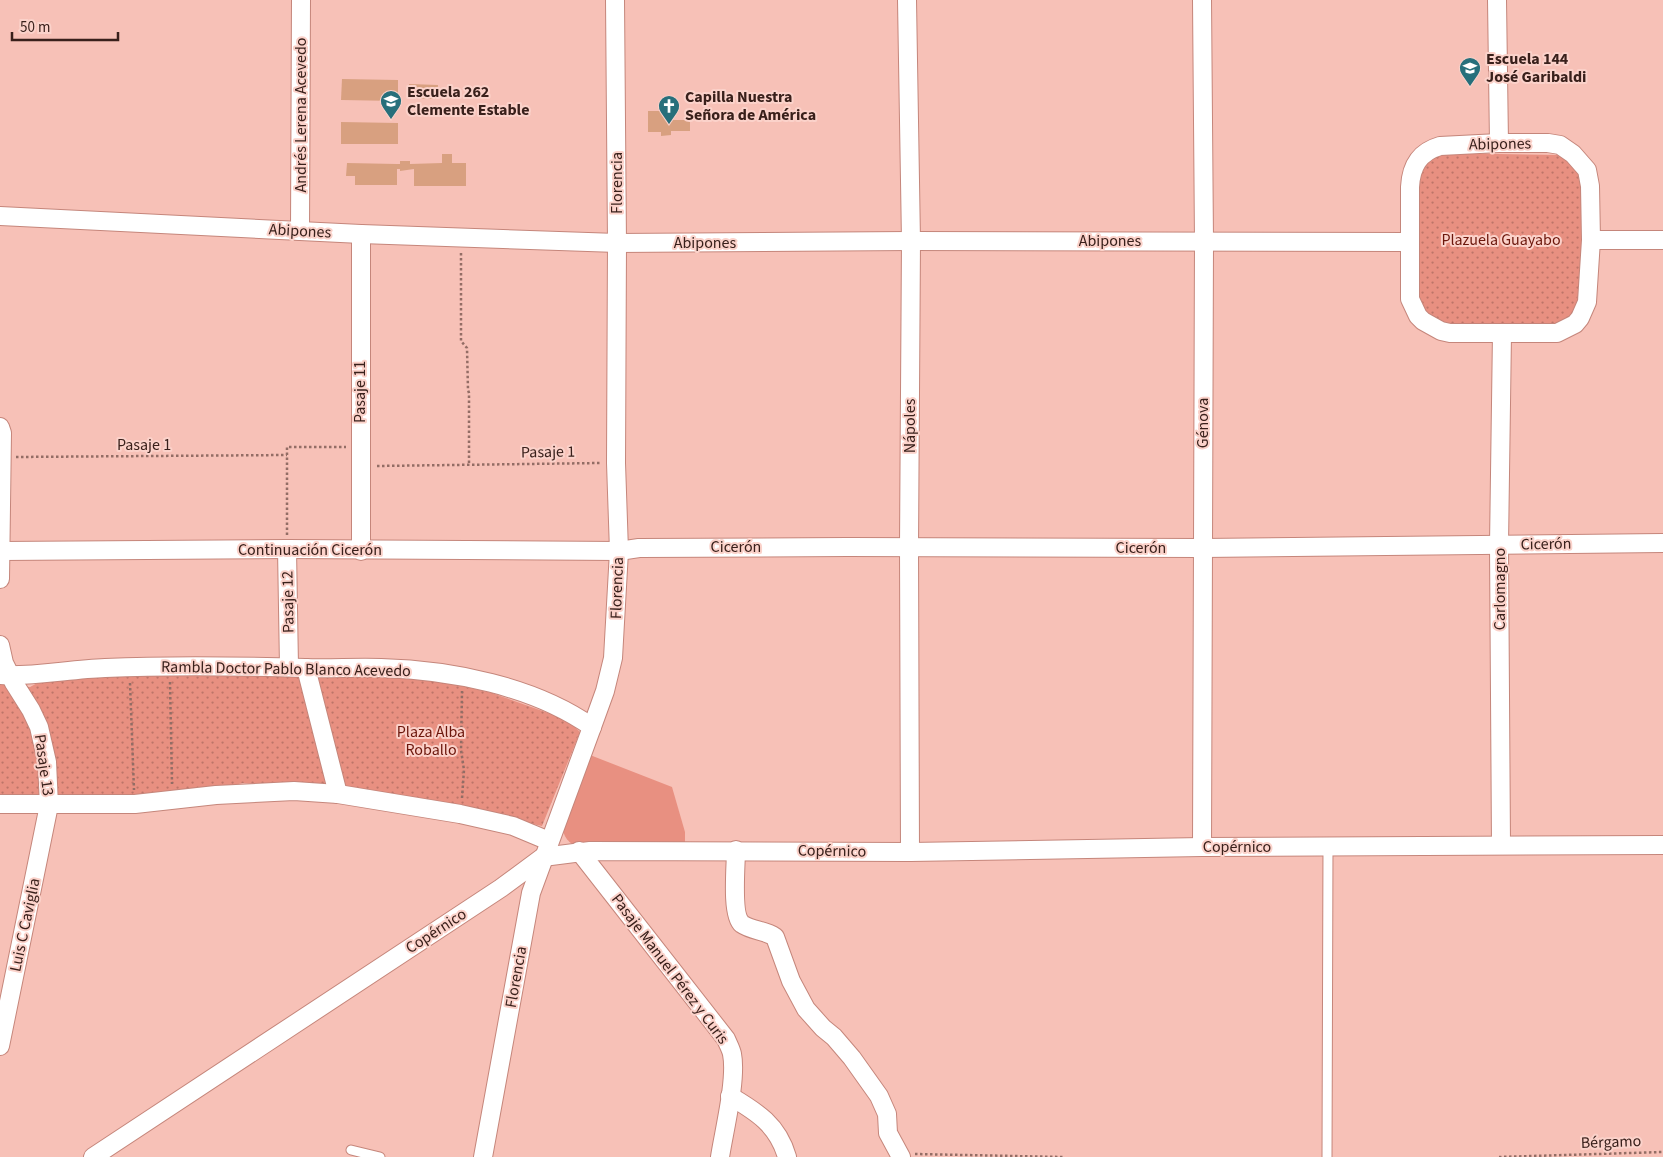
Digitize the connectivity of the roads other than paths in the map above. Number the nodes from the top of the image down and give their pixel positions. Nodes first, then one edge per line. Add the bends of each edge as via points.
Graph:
1 (301, 0) edge
2 (616, 0) edge
3 (907, 0) edge
4 (1202, 0) edge
5 (1497, 0) edge
6 (1499, 143) junction
7 (0, 216) edge
8 (300, 231) junction
9 (361, 234) junction
10 (1591, 240) junction
11 (1663, 240) edge
12 (911, 241) junction
13 (1204, 242) junction
14 (1410, 242) junction
15 (617, 244) junction
16 (1502, 333) junction
17 (0, 427) edge
18 (1663, 543) edge
19 (1499, 545) junction
20 (909, 547) junction
21 (1203, 548) junction
22 (288, 549) junction
23 (1, 551) edge
24 (361, 551) junction
25 (618, 551) junction
26 (0, 579) edge
27 (0, 645) edge
28 (297, 668) junction
29 (5, 675) edge
30 (592, 727) junction
31 (338, 794) junction
32 (0, 804) edge
33 (49, 805) junction
34 (1501, 845) junction
35 (1663, 845) edge
36 (1328, 846) junction
37 (1202, 847) junction
38 (546, 849) junction
39 (736, 850) junction
40 (579, 851) junction
41 (910, 852) junction
42 (0, 1046) edge
43 (730, 1096) junction
44 (351, 1150) dead end
45 (899, 1155) edge
46 (93, 1157) edge
47 (380, 1157) edge
48 (483, 1157) edge
49 (720, 1157) edge
50 (787, 1157) edge
51 (1327, 1157) edge

1 - 8 street, Andrés Lerena Acevedo
2 - 15 street, Florencia
3 - 12 street, Nápoles
4 - 13 street, Génova
5 - 6 street
6 - 10 street, Abipones via 1560,145 1577,158 1587,170 1590,186
6 - 14 street, Abipones via 1440,146 1421,155 1410,175
7 - 8 street, Abipones
8 - 9 street, Abipones
9 - 15 street, Abipones
9 - 24 street, Pasaje 11
10 - 11 street
10 - 16 street via 1587,302 1576,323 1558,333
12 - 13 street, Abipones
12 - 15 street, Abipones
12 - 20 street, Nápoles
13 - 14 street, Abipones
13 - 21 street, Génova
14 - 16 street via 1410,299 1423,321 1450,333
15 - 25 street, Florencia
16 - 19 street, Carlomagno
17 - 23 street
18 - 19 street, Cicerón
19 - 21 street, Cicerón
19 - 34 street, Carlomagno
20 - 21 street, Cicerón
20 - 25 street, Cicerón via 639,548
20 - 41 street, Nápoles
21 - 37 street, Génova
22 - 23 street, Continuación Cicerón
22 - 24 street, Continuación Cicerón
22 - 28 street, Pasaje 12
23 - 26 street
24 - 25 street, Continuación Cicerón
25 - 30 street, Florencia via 613,658
27 - 29 street, Pasaje 13
28 - 29 street, Rambla Doctor Pablo Blanco Acevedo via 170,666
28 - 30 street, Rambla Doctor Pablo Blanco Acevedo via 413,670 498,684 549,701
28 - 31 street, Pasaje 12
29 - 33 street, Pasaje 13 via 31,710 39,727 47,762
30 - 38 street, Florencia
31 - 33 street via 294,792 216,795 135,804
31 - 38 street via 513,826
32 - 33 street
33 - 42 street, Luis C Caviglia
34 - 35 street, Copérnico
34 - 36 street, Copérnico
36 - 37 street, Copérnico
36 - 51 lane
37 - 41 street, Copérnico
38 - 40 street, Copérnico
38 - 46 street, Copérnico via 501,888
38 - 48 street, Florencia via 531,893
39 - 40 street, Copérnico
39 - 41 street, Copérnico
39 - 45 street via 735,901 739,921 775,937 806,1010 852,1058 879,1096 886,1114 888,1133
40 - 43 street, Pasaje Manuel Pérez y Curis via 726,1039 733,1064
43 - 49 street, Pasaje Manuel Pérez y Curis
43 - 50 street via 762,1116 779,1135
44 - 47 lane

